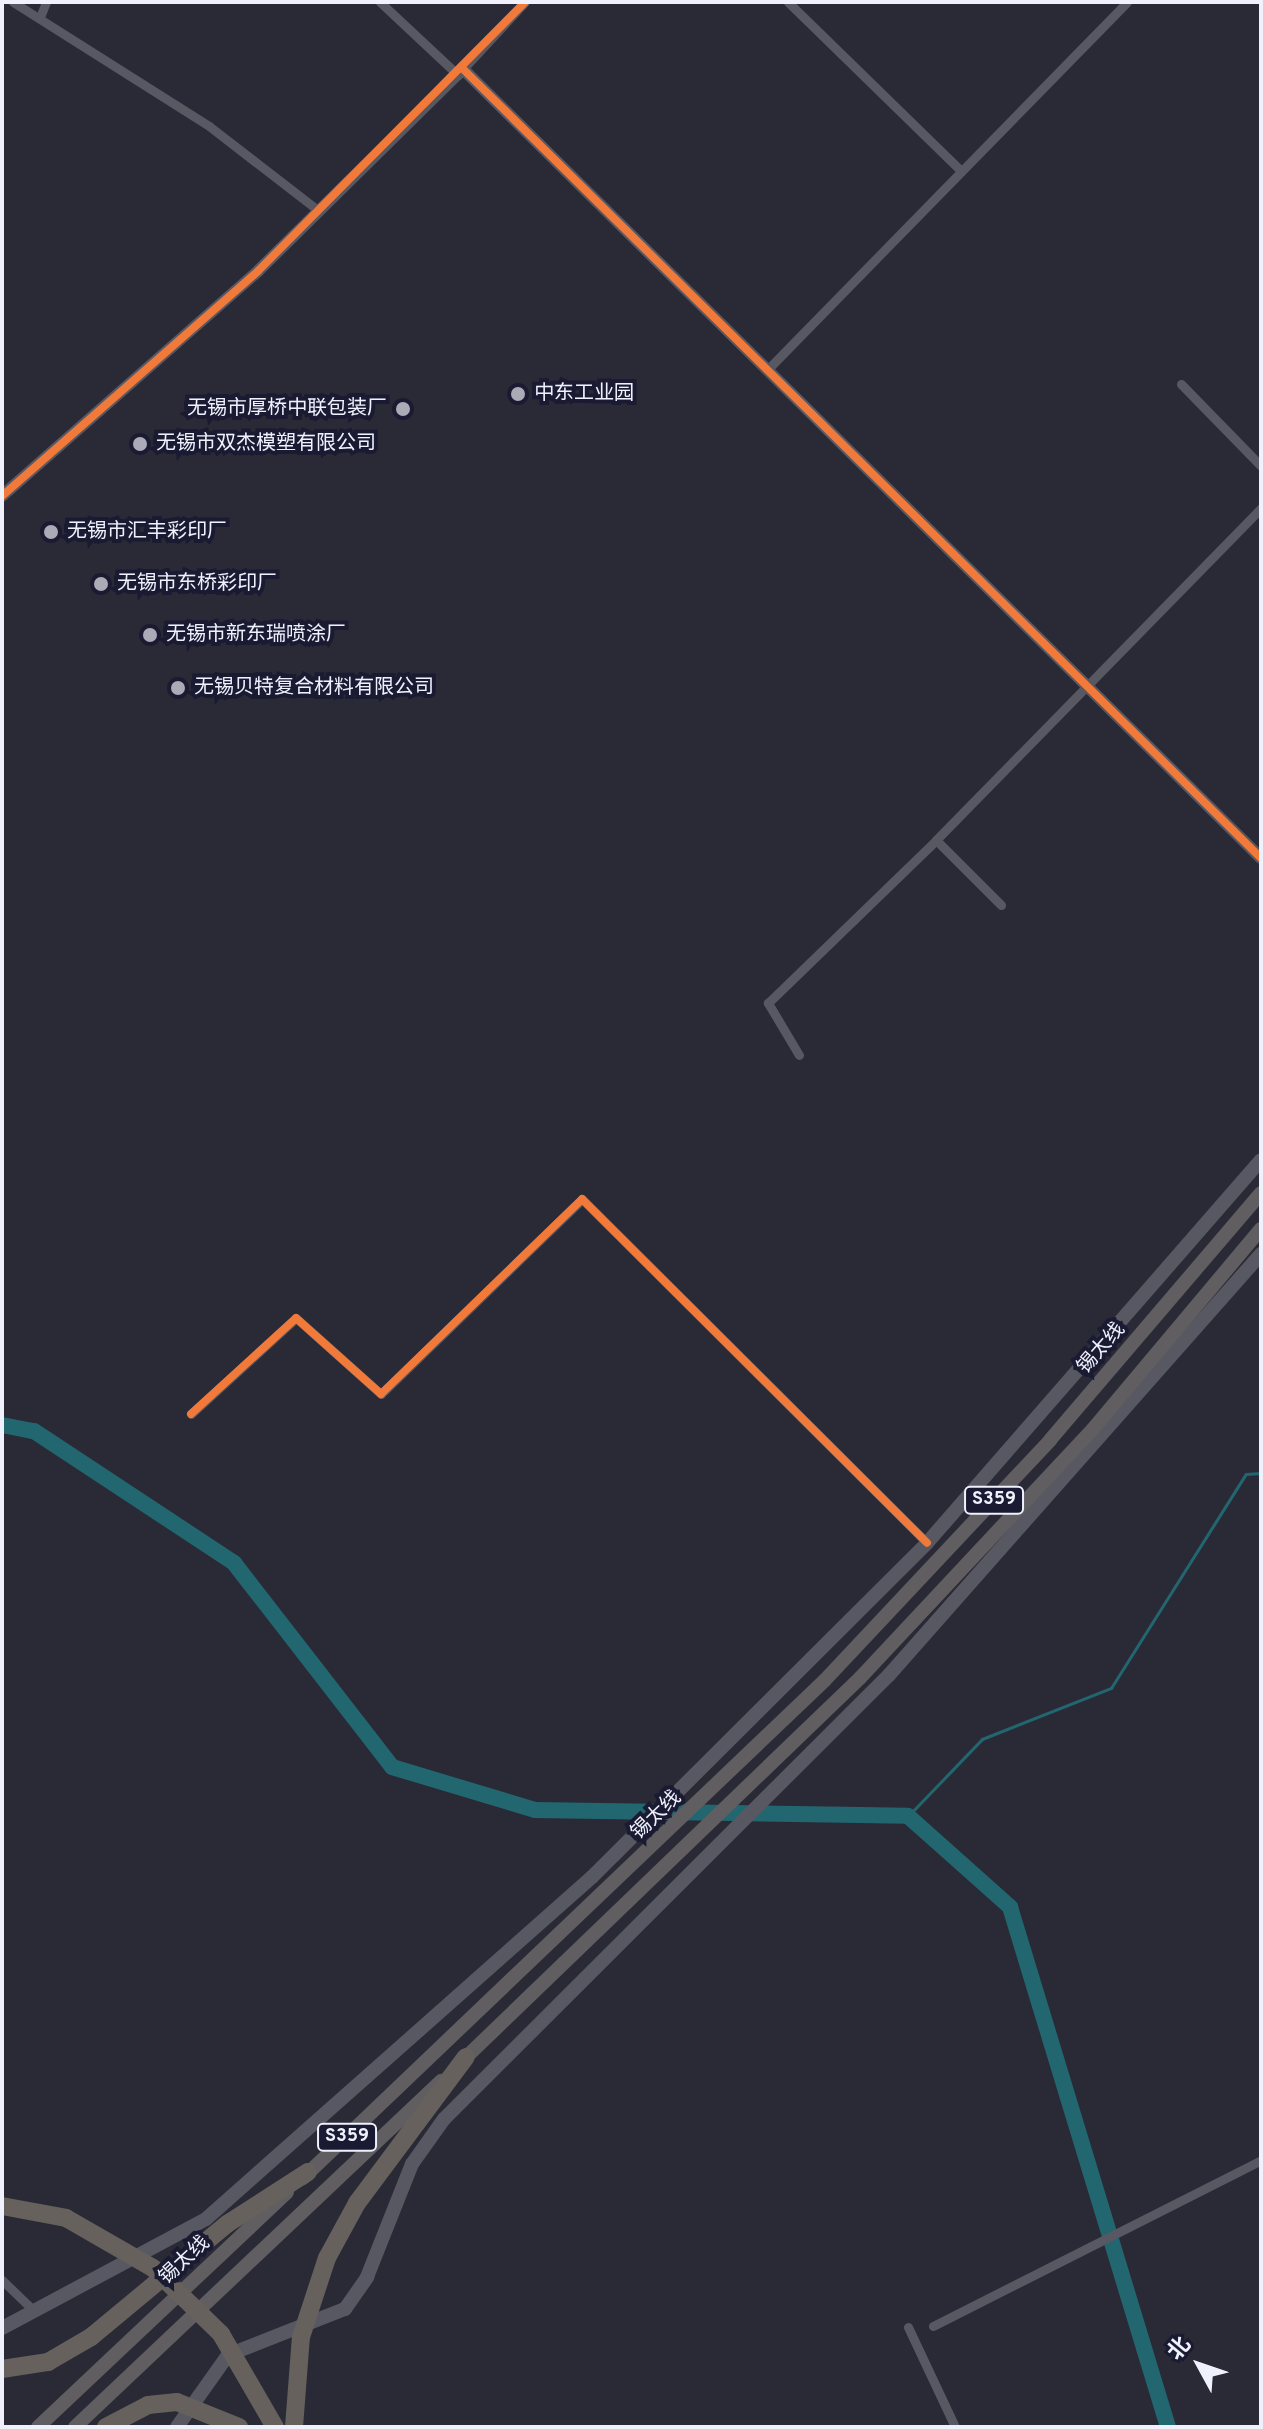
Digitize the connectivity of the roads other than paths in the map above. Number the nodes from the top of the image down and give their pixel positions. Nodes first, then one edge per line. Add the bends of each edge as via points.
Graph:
1 (13, 2) edge
2 (46, 2) edge
3 (380, 2) edge
4 (525, 2) edge
5 (788, 2) edge
6 (1127, 2) edge
7 (40, 17) junction
8 (460, 72) junction
9 (961, 171) junction
10 (319, 211) junction
11 (769, 368) junction
12 (1181, 384) dead end
13 (1261, 466) edge
14 (2, 496) edge
15 (1261, 508) edge
16 (1085, 685) junction
17 (936, 840) junction
18 (1261, 858) edge
19 (1001, 905) dead end
20 (799, 1055) dead end
21 (1261, 1160) edge
22 (1261, 1193) edge
23 (1261, 1229) edge
24 (1261, 1254) edge
25 (191, 1414) dead end
26 (927, 1543) junction
27 (466, 2057) junction
28 (1261, 2160) edge
29 (308, 2172) junction
30 (2, 2206) edge
31 (2, 2219) edge
32 (65, 2224) junction
33 (2, 2280) edge
34 (34, 2311) junction
35 (933, 2326) dead end
36 (908, 2327) dead end
37 (2, 2328) edge
38 (2, 2369) edge
39 (268, 2424) edge
40 (38, 2427) edge
41 (75, 2427) edge
42 (106, 2427) edge
43 (177, 2427) edge
44 (239, 2427) edge
45 (294, 2427) edge
46 (955, 2427) edge

1 - 7 street
2 - 7 street
3 - 8 street
4 - 8 street
5 - 9 street
6 - 9 street
7 - 10 street via 209,126
8 - 10 street
8 - 11 street
9 - 11 street
10 - 14 street
11 - 16 street
12 - 13 street
15 - 16 street
16 - 17 street
16 - 18 street
17 - 19 street
17 - 20 street via 768,1003
21 - 26 main road
22 - 29 main road, 锡太线 / S359 via 1050,1440 711,1792
23 - 27 main road, S359 via 1083,1440 746,1791
24 - 43 main road via 1061,1488 444,2119 412,2164 367,2277 345,2309 228,2355
25 - 26 street via 296,1318 381,1394 582,1199
26 - 34 main road via 641,1831 206,2219
27 - 41 main road, S359
27 - 45 highway via 357,2203 307,2313
28 - 35 street
29 - 38 highway via 227,2224 91,2337 48,2362
29 - 40 main road, 锡太线 / S359
30 - 32 highway
31 - 32 highway
32 - 39 highway via 140,2272 180,2306 213,2343
33 - 34 street
34 - 37 main road
36 - 46 street
42 - 44 highway via 148,2405 177,2402 197,2405

